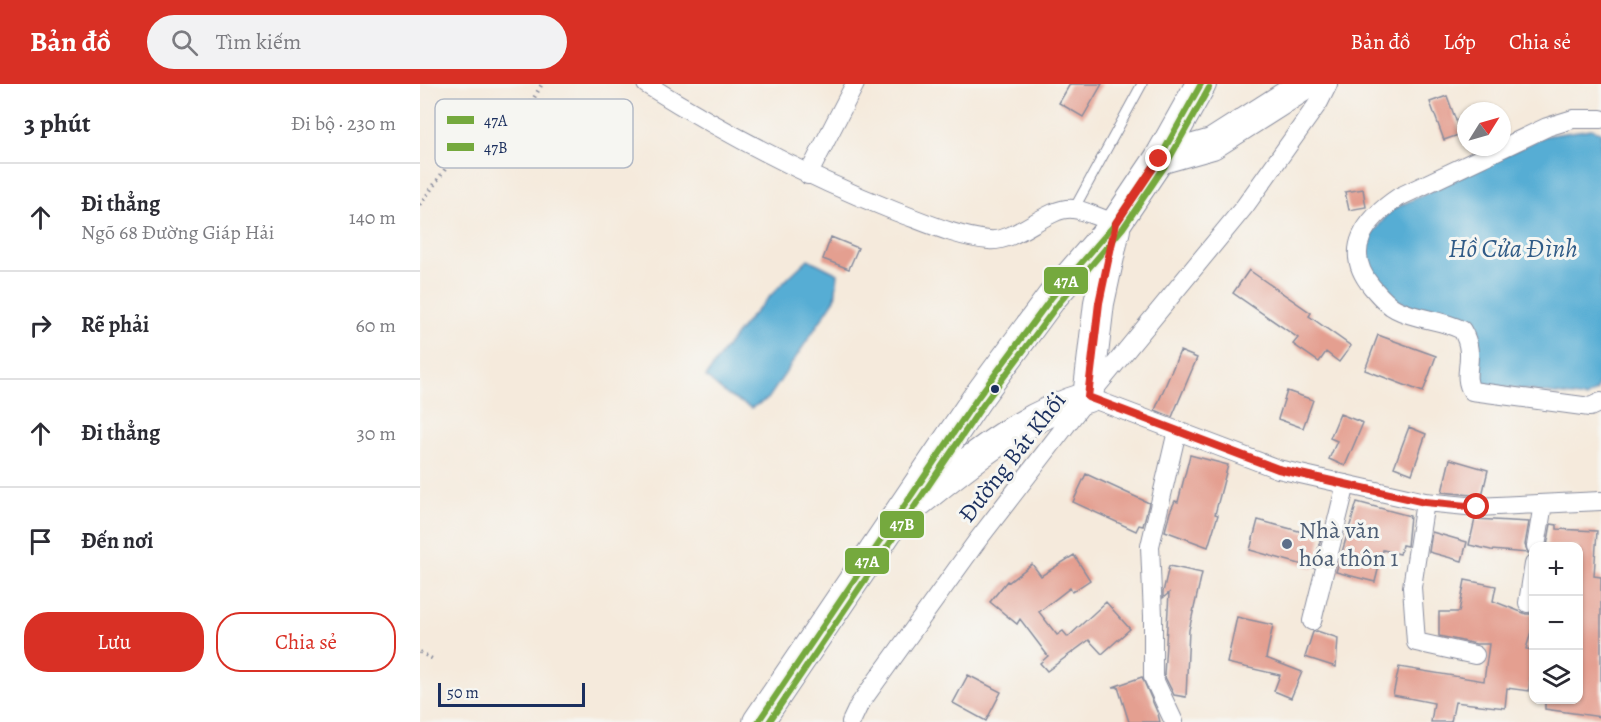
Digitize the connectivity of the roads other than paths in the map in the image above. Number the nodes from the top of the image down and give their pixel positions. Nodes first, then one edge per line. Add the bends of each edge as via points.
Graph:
1 (646, 84) edge
2 (855, 84) edge
3 (1142, 84) edge
4 (1201, 84) edge
5 (1306, 84) edge
6 (1328, 84) edge
7 (1601, 119) edge
8 (1159, 159) junction
9 (808, 175) junction
10 (1074, 209) junction
11 (1116, 223) junction
12 (1088, 397) junction
13 (1601, 402) edge
14 (1177, 430) junction
15 (1346, 484) junction
16 (1601, 501) edge
17 (1425, 502) junction
18 (1543, 504) junction
19 (888, 526) junction
20 (1537, 542) edge
21 (1529, 590) edge
22 (1527, 603) dead end
23 (1312, 621) dead end
24 (1475, 655) dead end
25 (758, 722) edge
26 (851, 722) edge
27 (1174, 722) edge

1 - 9 street
2 - 9 street
3 - 10 lane
4 - 8 main road
5 - 8 main road via 1212,144
6 - 12 street, Đường Bát Khối via 1245,206
7 - 13 street via 1573,119 1554,125 1399,197 1369,223 1357,251 1367,281 1380,297 1395,308 1462,330 1469,342 1467,379 1472,391 1590,406
8 - 11 main road
9 - 10 street via 947,231 991,241 1029,228 1062,210
10 - 11 street
11 - 12 main road via 1099,303
11 - 19 main road via 1052,297
12 - 14 street
12 - 19 main road via 1040,414 1002,436
12 - 26 street, Đường Bát Khối via 976,541 859,705
14 - 15 street via 1278,469
14 - 27 street via 1150,546 1152,677
15 - 17 street
15 - 23 street
16 - 18 street
17 - 18 street via 1477,507
17 - 24 street via 1412,587 1416,642
18 - 20 street
19 - 25 main road
21 - 22 street

